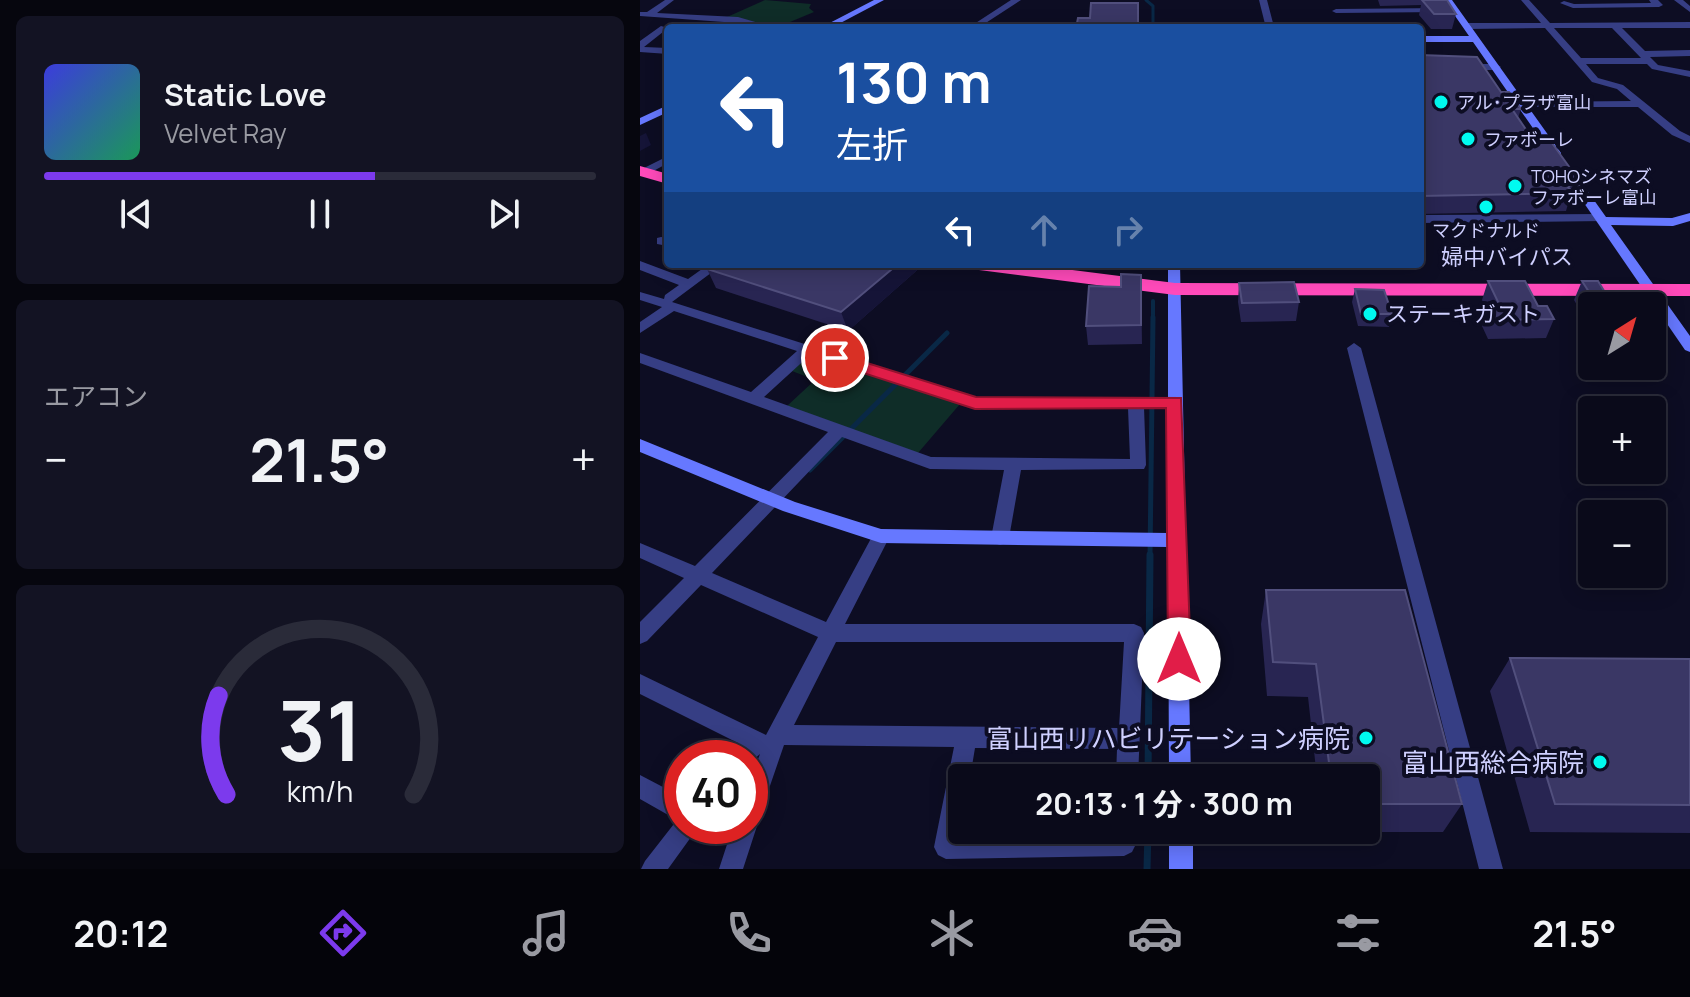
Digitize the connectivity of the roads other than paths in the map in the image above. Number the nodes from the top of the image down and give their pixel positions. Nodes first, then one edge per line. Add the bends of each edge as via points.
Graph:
1 (681, 0) edge
2 (880, 0) edge
3 (1017, 0) edge
4 (1263, 0) edge
5 (1330, 0) edge
6 (1525, 0) edge
7 (1574, 0) edge
8 (1653, 0) edge
9 (1678, 0) edge
10 (668, 1) edge
11 (1558, 2) edge
12 (1452, 5) edge
13 (1690, 10) edge
14 (1336, 11) junction
15 (644, 14) edge
16 (1537, 15) junction
17 (640, 24) edge
18 (736, 24) edge
19 (832, 24) edge
20 (978, 24) edge
21 (1269, 24) edge
22 (1340, 24) edge
23 (1598, 25) junction
24 (1614, 25) junction
25 (1690, 25) edge
26 (1467, 26) junction
27 (1547, 26) junction
28 (664, 28) edge
29 (664, 29) edge
30 (1424, 39) edge
31 (1475, 39) junction
32 (1616, 43) dead end
33 (640, 47) edge
34 (664, 50) edge
35 (1690, 53) edge
36 (1645, 58) junction
37 (1579, 61) junction
38 (1424, 67) edge
39 (1496, 67) junction
40 (1690, 74) edge
41 (1643, 104) junction
42 (1523, 105) junction
43 (664, 110) edge
44 (641, 120) edge
45 (1690, 140) edge
46 (664, 161) edge
47 (641, 174) edge
48 (664, 178) edge
49 (664, 184) edge
50 (1690, 217) edge
51 (1424, 219) edge
52 (1602, 220) junction
53 (640, 265) edge
54 (711, 268) edge
55 (1039, 268) edge
56 (1079, 268) edge
57 (1175, 277) edge
58 (1690, 281) edge
59 (689, 284) junction
60 (1647, 286) junction
61 (1690, 290) edge
62 (640, 296) edge
63 (671, 302) junction
64 (640, 329) edge
65 (1690, 347) edge
66 (1354, 348) dead end
67 (808, 349) junction
68 (640, 358) edge
69 (753, 399) junction
70 (1136, 402) junction
71 (1174, 402) junction
72 (839, 431) junction
73 (640, 445) edge
74 (1014, 463) junction
75 (772, 500) junction
76 (881, 536) junction
77 (1000, 538) junction
78 (1178, 540) junction
79 (640, 550) edge
80 (698, 577) junction
81 (829, 633) junction
82 (640, 635) edge
83 (640, 684) edge
84 (966, 739) junction
85 (1129, 739) junction
86 (765, 740) edge
87 (768, 740) edge
88 (768, 741) edge
89 (961, 764) edge
90 (1128, 764) edge
91 (1180, 764) edge
92 (640, 786) edge
93 (664, 800) edge
94 (948, 836) edge
95 (673, 844) edge
96 (739, 844) edge
97 (1124, 844) edge
98 (1181, 844) edge
99 (653, 869) edge
100 (731, 869) edge
101 (1181, 869) edge
102 (1491, 869) edge

1 - 10 street
2 - 19 street
3 - 20 street
4 - 21 street
5 - 14 street
6 - 16 street
7 - 11 street
8 - 11 street via 1659,5
9 - 13 street
10 - 15 street
11 - 16 street via 1569,15
12 - 14 street via 1380,15
12 - 26 street
14 - 22 street
15 - 17 street
15 - 18 street
16 - 27 street
17 - 28 street
23 - 24 street
23 - 27 street
23 - 32 street
24 - 25 street
24 - 36 street
26 - 27 street
26 - 31 street
27 - 37 street
29 - 33 street
30 - 31 street
31 - 39 street
33 - 34 street
35 - 36 street
36 - 37 street
36 - 40 street via 1663,70
37 - 41 street via 1595,80 1620,87
38 - 39 street
39 - 42 street
41 - 42 street
41 - 45 street
42 - 52 street
43 - 44 street
46 - 47 street
47 - 48 highway
47 - 49 highway
50 - 52 street via 1673,222
51 - 52 street
52 - 60 street
53 - 59 street
54 - 59 street
55 - 57 highway, 婦中バイパス
56 - 57 highway, 婦中バイパス
57 - 60 highway, 婦中バイパス
57 - 71 street
58 - 60 highway, 婦中バイパス
59 - 63 street
60 - 61 highway, 婦中バイパス
60 - 65 street
62 - 63 street
63 - 64 street
63 - 67 street
66 - 102 street
67 - 69 street
67 - 70 street via 975,403
68 - 69 street
69 - 72 street
70 - 71 street
70 - 74 street via 1138,465
71 - 78 street
72 - 74 street via 930,463
72 - 75 street
73 - 75 street
74 - 77 street
75 - 76 street
75 - 80 street
76 - 77 street
76 - 81 street
77 - 78 street
78 - 91 street
79 - 80 street
80 - 81 street
80 - 82 street
81 - 85 street via 1134,633
81 - 87 street
83 - 86 street
84 - 85 street
84 - 88 street
84 - 89 street
85 - 90 street
92 - 93 street
94 - 97 street via 946,847
95 - 99 street
96 - 100 street
98 - 101 street

